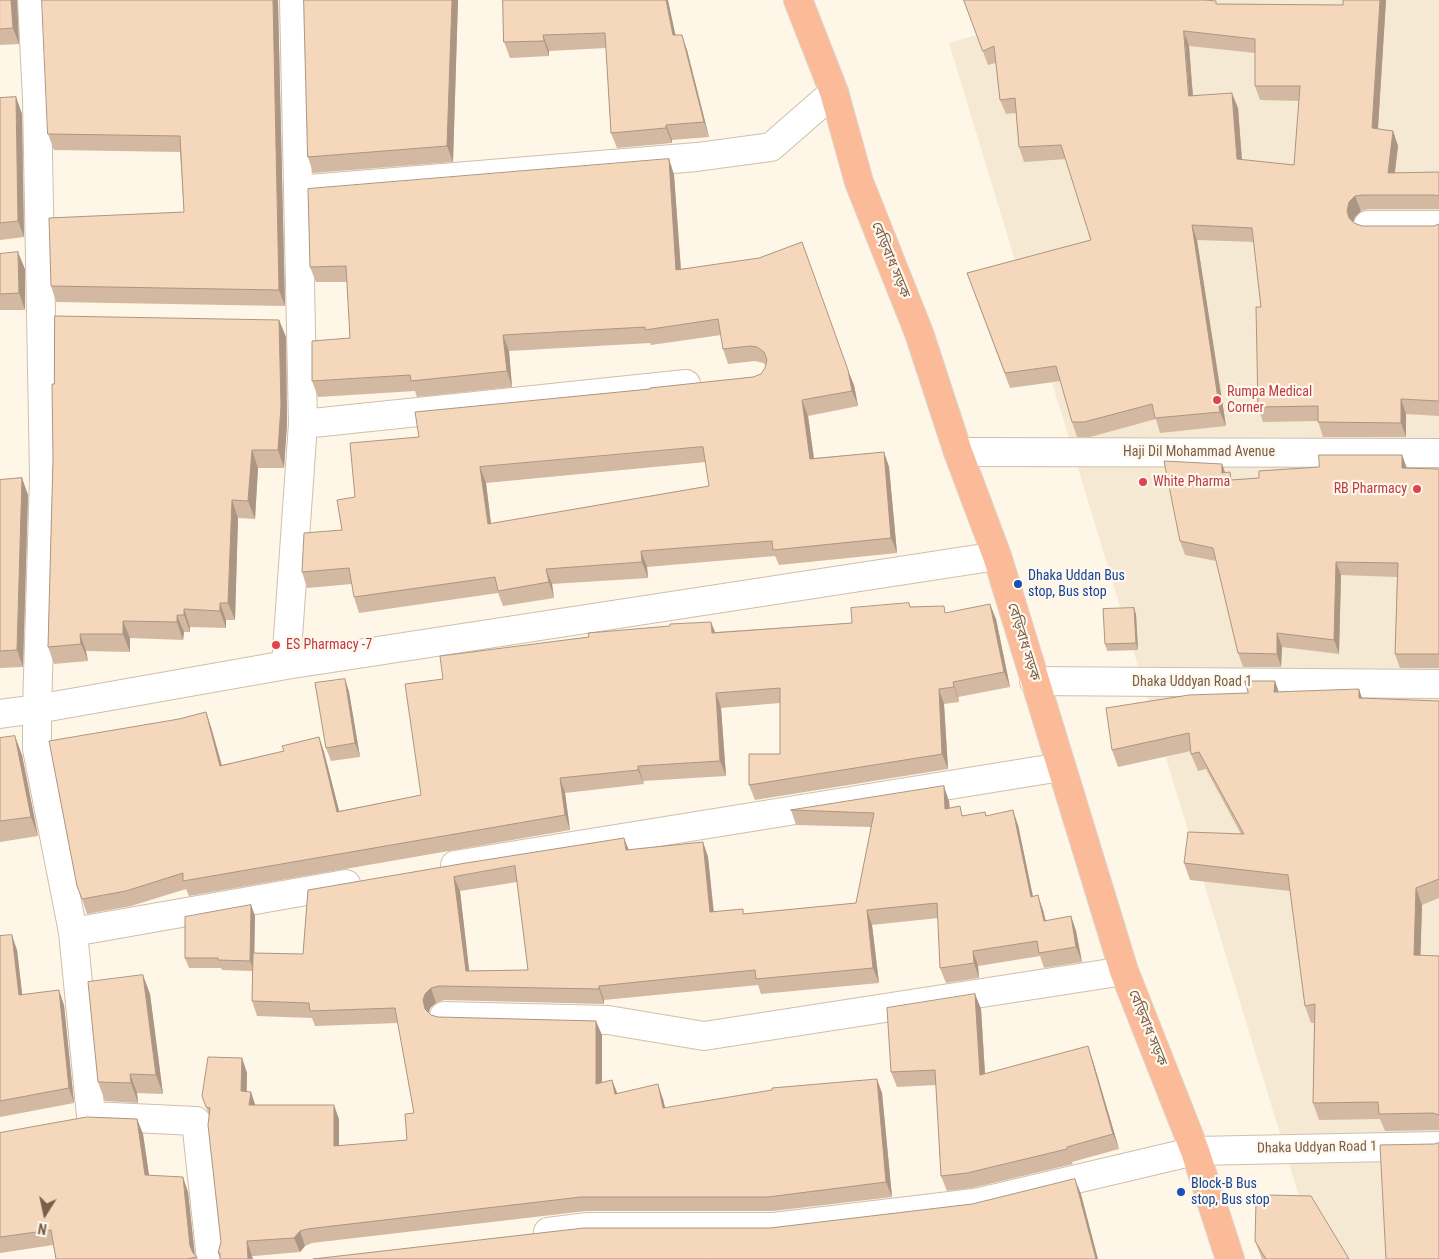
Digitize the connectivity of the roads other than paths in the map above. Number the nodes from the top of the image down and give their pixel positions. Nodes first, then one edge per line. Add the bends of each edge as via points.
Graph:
1 (32, 0) edge
2 (294, 0) edge
3 (798, 0) edge
4 (834, 92) junction
5 (37, 98) junction
6 (9, 99) edge
7 (298, 190) junction
8 (1368, 225) edge
9 (1439, 225) edge
10 (41, 317) junction
11 (70, 318) edge
12 (272, 322) edge
13 (301, 322) junction
14 (708, 382) edge
15 (303, 424) junction
16 (958, 452) junction
17 (1439, 453) edge
18 (996, 556) junction
19 (286, 664) junction
20 (1034, 681) junction
21 (1439, 684) edge
22 (37, 709) junction
23 (0, 714) edge
24 (1061, 766) junction
25 (430, 869) edge
26 (372, 879) edge
27 (73, 932) junction
28 (1124, 970) junction
29 (444, 1016) edge
30 (91, 1116) junction
31 (64, 1121) edge
32 (1439, 1146) edge
33 (1195, 1150) junction
34 (520, 1235) edge
35 (211, 1259) edge
36 (1230, 1259) edge

1 - 5 street
2 - 7 street
3 - 4 highway, বেড়িবাধ সড়ক
4 - 7 street via 771,147 697,157
4 - 16 highway, বেড়িবাধ সড়ক via 859,182 919,333
5 - 6 street
5 - 10 street via 28,253
7 - 13 street
8 - 9 street
10 - 11 street
10 - 22 street via 31,478
12 - 13 street
13 - 15 street
14 - 15 street
15 - 19 street
16 - 17 street, Haji Dil Mohammad Avenue
16 - 18 highway, বেড়িবাধ সড়ক
18 - 19 street
18 - 20 highway, বেড়িবাধ সড়ক
19 - 22 street
20 - 21 street, Dhaka Uddyan Road 1
20 - 24 highway, বেড়িবাধ সড়ক
22 - 23 street
22 - 27 street via 37,749
24 - 25 street
24 - 28 highway, বেড়িবাধ সড়ক
26 - 27 street
27 - 30 street
28 - 29 street via 704,1036 608,1020
28 - 33 highway, বেড়িবাধ সড়ক
30 - 31 street
30 - 35 street via 196,1121
32 - 33 street, Dhaka Uddyan Road 1
33 - 34 street, Dhaka Uddyan Road 1 via 975,1202 774,1227 588,1228
33 - 36 highway, বেড়িবাধ সড়ক

